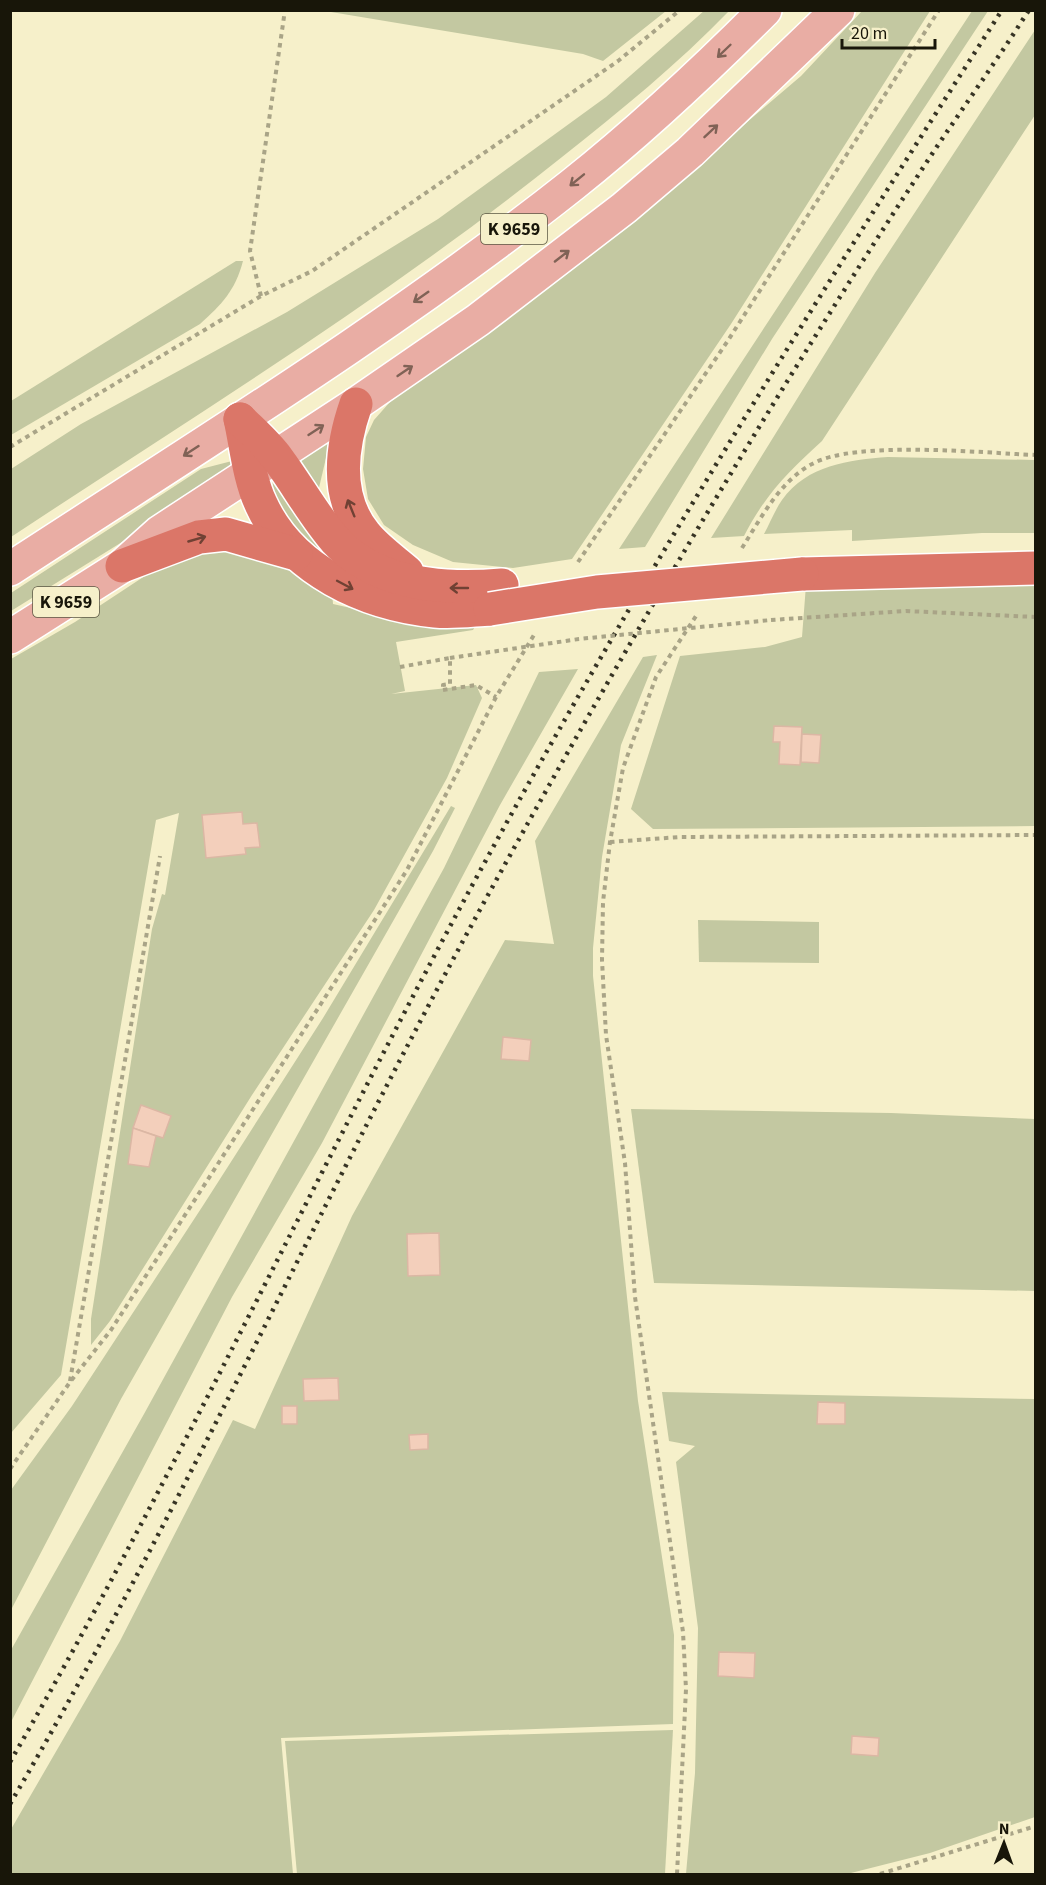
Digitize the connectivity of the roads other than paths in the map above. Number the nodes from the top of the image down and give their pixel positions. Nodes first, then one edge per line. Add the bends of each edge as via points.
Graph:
1 (765, 10) edge
2 (838, 10) edge
3 (356, 404) junction
4 (240, 419) junction
5 (265, 464) junction
6 (1035, 547) edge
7 (296, 554) junction
8 (808, 564) junction
9 (122, 566) junction
10 (1035, 568) edge
11 (10, 569) edge
12 (417, 582) junction
13 (496, 597) junction
14 (10, 637) edge

1 -> 4 main road, K 9659 via 636,131 572,184 442,282
3 -> 2 main road, K 9659 via 478,320 624,208 690,152
5 -> 3 main road, K 9659
12 -> 3 highway via 365,534 350,510 343,452
4 - 5 highway
4 -> 11 main road, K 9659
5 - 7 highway via 260,501 273,528
5 - 9 main road, K 9659 via 160,532
5 - 12 highway via 337,542 361,562 388,575
6 - 8 highway
9 -> 7 highway via 199,537 226,534
7 -> 13 highway via 347,588 404,607 438,611
8 - 10 highway
8 - 13 highway, bridge via 597,592
9 - 14 main road, K 9659
13 -> 12 highway

